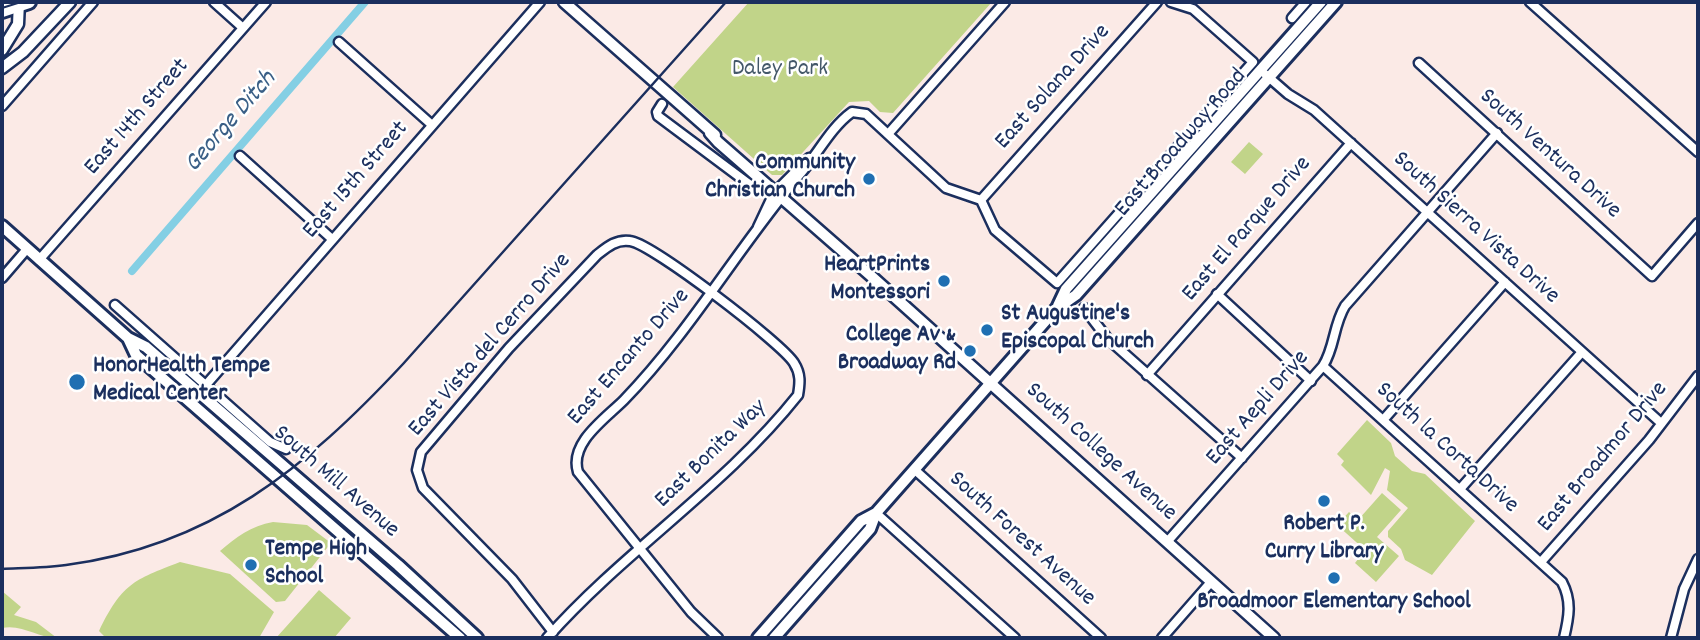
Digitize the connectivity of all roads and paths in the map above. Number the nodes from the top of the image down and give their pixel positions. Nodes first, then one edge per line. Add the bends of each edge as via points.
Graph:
1 (70, 2) edge
2 (93, 2) edge
3 (214, 2) edge
4 (266, 2) edge
5 (540, 2) edge
6 (564, 2) edge
7 (1005, 2) edge
8 (1157, 2) edge
9 (1171, 2) edge
10 (1306, 2) edge
11 (1321, 2) edge
12 (1336, 2) edge
13 (1530, 2) edge
14 (22, 3) edge
15 (2, 11) edge
16 (1292, 18) dead end
17 (243, 28) junction
18 (339, 42) dead end
19 (2, 50) edge
20 (1419, 63) dead end
21 (2, 68) edge
22 (1260, 70) junction
23 (662, 104) dead end
24 (2, 106) edge
25 (432, 125) junction
26 (889, 133) junction
27 (1497, 133) junction
28 (1351, 143) junction
29 (1698, 152) edge
30 (240, 156) dead end
31 (779, 193) junction
32 (981, 200) junction
33 (1428, 213) junction
34 (1698, 223) edge
35 (2, 226) edge
36 (332, 239) junction
37 (27, 249) junction
38 (39, 260) junction
39 (2, 278) edge
40 (1505, 282) junction
41 (711, 293) junction
42 (1217, 294) junction
43 (115, 305) dead end
44 (1084, 308) dead end
45 (128, 338) junction
46 (1582, 352) junction
47 (1323, 366) junction
48 (1147, 375) junction
49 (1311, 381) junction
50 (1697, 381) edge
51 (991, 383) junction
52 (205, 386) junction
53 (1384, 419) junction
54 (1661, 423) junction
55 (286, 449) dead end
56 (1242, 458) junction
57 (915, 470) junction
58 (1461, 488) junction
59 (876, 513) junction
60 (1167, 542) junction
61 (640, 549) junction
62 (1698, 559) edge
63 (1541, 562) junction
64 (1211, 582) junction
65 (550, 635) edge
66 (460, 638) edge
67 (477, 638) edge
68 (718, 638) edge
69 (758, 638) edge
70 (774, 638) edge
71 (1015, 638) edge
72 (1101, 638) edge
73 (1162, 638) edge
74 (1274, 638) edge
75 (1564, 638) edge
76 (1671, 638) edge

1 - 21 street
2 - 24 street
3 - 17 street
4 - 17 street, East 14th Street
5 - 25 street, East 15th Street
6 - 31 street, South College Avenue
7 - 26 street
8 - 32 street, East Solana Drive
9 - 22 street, South Sierra Vista Drive via 1193,9
10 - 16 street
11 - 22 main road, East Broadway Road
12 - 22 main road, East Broadway Road
13 - 29 street
14 - 15 main road
14 - 19 street via 18,24
17 - 38 street, East 14th Street
18 - 25 street
20 - 27 street, South Ventura Drive
22 - 28 street, South Sierra Vista Drive
22 - 32 street via 1057,283 995,230
22 - 51 main road, East Broadway Road via 1066,289 1056,309
23 - 31 street via 658,116 753,187
25 - 36 street, East 15th Street
26 - 31 street, East Encanto Drive via 866,114 848,115
26 - 32 street via 946,188
27 - 33 street, East Aepli Drive
27 - 34 street, South Ventura Drive via 1652,276
28 - 33 street, South Sierra Vista Drive
28 - 42 street, East El Parque Drive
30 - 36 street
31 - 41 street, East Encanto Drive
31 - 51 street, South College Avenue
33 - 40 street, South Sierra Vista Drive
33 - 47 street, East Aepli Drive via 1345,306 1335,322 1332,353
35 - 37 main road, South Mill Avenue
36 - 52 street, East 15th Street
37 - 38 main road, South Mill Avenue
37 - 39 street
38 - 45 main road, South Mill Avenue
40 - 46 street, South Sierra Vista Drive
40 - 53 street
41 - 61 street, East Encanto Drive via 632,392 579,446 574,460 578,472
41 - 61 street, East Bonita Way via 794,362 801,379 798,395 726,474
41 - 65 street, East Vista del Cerro Drive via 650,248 631,240 613,243 509,348 421,452 417,470 423,488 517,585
42 - 48 street, East El Parque Drive
42 - 49 street
43 - 52 street, South Mill Avenue
44 - 48 street via 1107,338
45 - 66 main road, South Mill Avenue via 136,355
45 - 67 main road, South Mill Avenue via 146,347
46 - 54 street, South Sierra Vista Drive
46 - 58 street
47 - 49 street, East Aepli Drive
47 - 53 street, South la Corta Drive
48 - 56 street
49 - 56 street, East Aepli Drive
50 - 54 street, East Broadmor Drive
51 - 57 main road, East Broadway Road
51 - 60 street, South College Avenue
52 - 55 street, South Mill Avenue via 270,442
53 - 58 street, South la Corta Drive
54 - 63 street, East Broadmor Drive
56 - 60 street, East Aepli Drive
57 - 59 main road, East Broadway Road
57 - 72 street, South Forest Avenue
58 - 63 street, South la Corta Drive
59 - 69 main road, East Broadway Road via 862,521
59 - 70 main road, East Broadway Road via 870,529
59 - 71 street
60 - 64 street, South College Avenue
61 - 65 street, East Bonita Way via 594,587
61 - 68 street
62 - 76 street via 1684,589
63 - 75 street, East Broadmor Drive via 1568,593
64 - 73 street
64 - 74 street, South College Avenue

